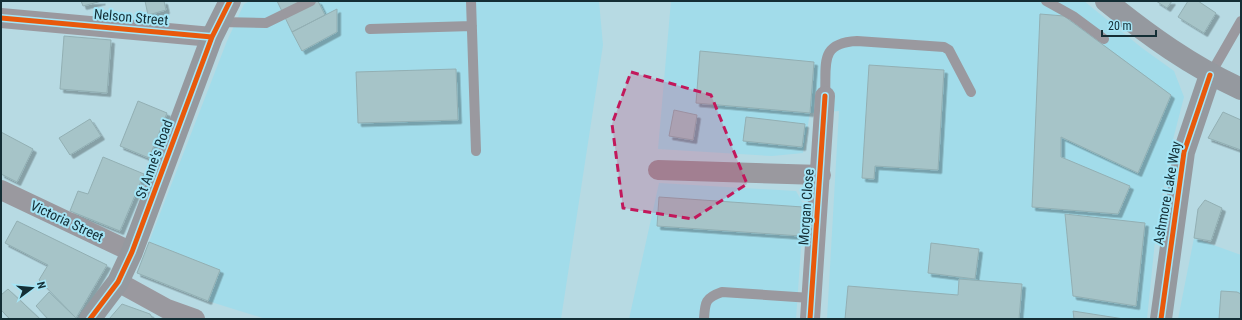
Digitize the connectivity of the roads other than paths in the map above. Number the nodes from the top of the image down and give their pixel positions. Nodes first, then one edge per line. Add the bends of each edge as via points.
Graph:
1 (230, 1) edge
2 (312, 1) edge
3 (471, 1) edge
4 (1046, 1) edge
5 (1106, 1) edge
6 (1, 18) edge
7 (1241, 21) edge
8 (472, 26) junction
9 (215, 29) junction
10 (370, 29) dead end
11 (1104, 39) dead end
12 (1210, 74) junction
13 (1241, 89) edge
14 (971, 92) dead end
15 (825, 96) joint
16 (476, 151) dead end
17 (658, 170) dead end
18 (820, 175) junction
19 (1, 190) edge
20 (132, 252) junction
21 (118, 282) junction
22 (811, 298) junction
23 (170, 314) edge
24 (90, 319) edge
25 (195, 319) edge
26 (704, 319) edge
27 (810, 319) edge
28 (1161, 319) edge

1 - 9 street, St Anne's Road
2 - 9 lane via 266,23
3 - 8 lane
4 - 11 lane via 1073,16
5 - 12 street via 1151,37
6 - 9 street, Nelson Street
7 - 12 lane
8 - 10 lane
8 - 16 lane
9 - 20 street, St Anne's Road
12 - 13 street
12 - 28 street, Ashmore Lake Way via 1184,152
14 - 15 lane via 949,50 944,47 857,41 845,42 831,48 828,54
15 - 18 street, Morgan Close
17 - 18 street, Morgan Close
18 - 22 street, Morgan Close
19 - 20 street, Victoria Street
20 - 21 street, St Anne's Road
21 - 23 street
21 - 24 street, St Anne's Road
22 - 26 lane via 722,292 712,296 705,303
22 - 27 street, Morgan Close
23 - 25 street

